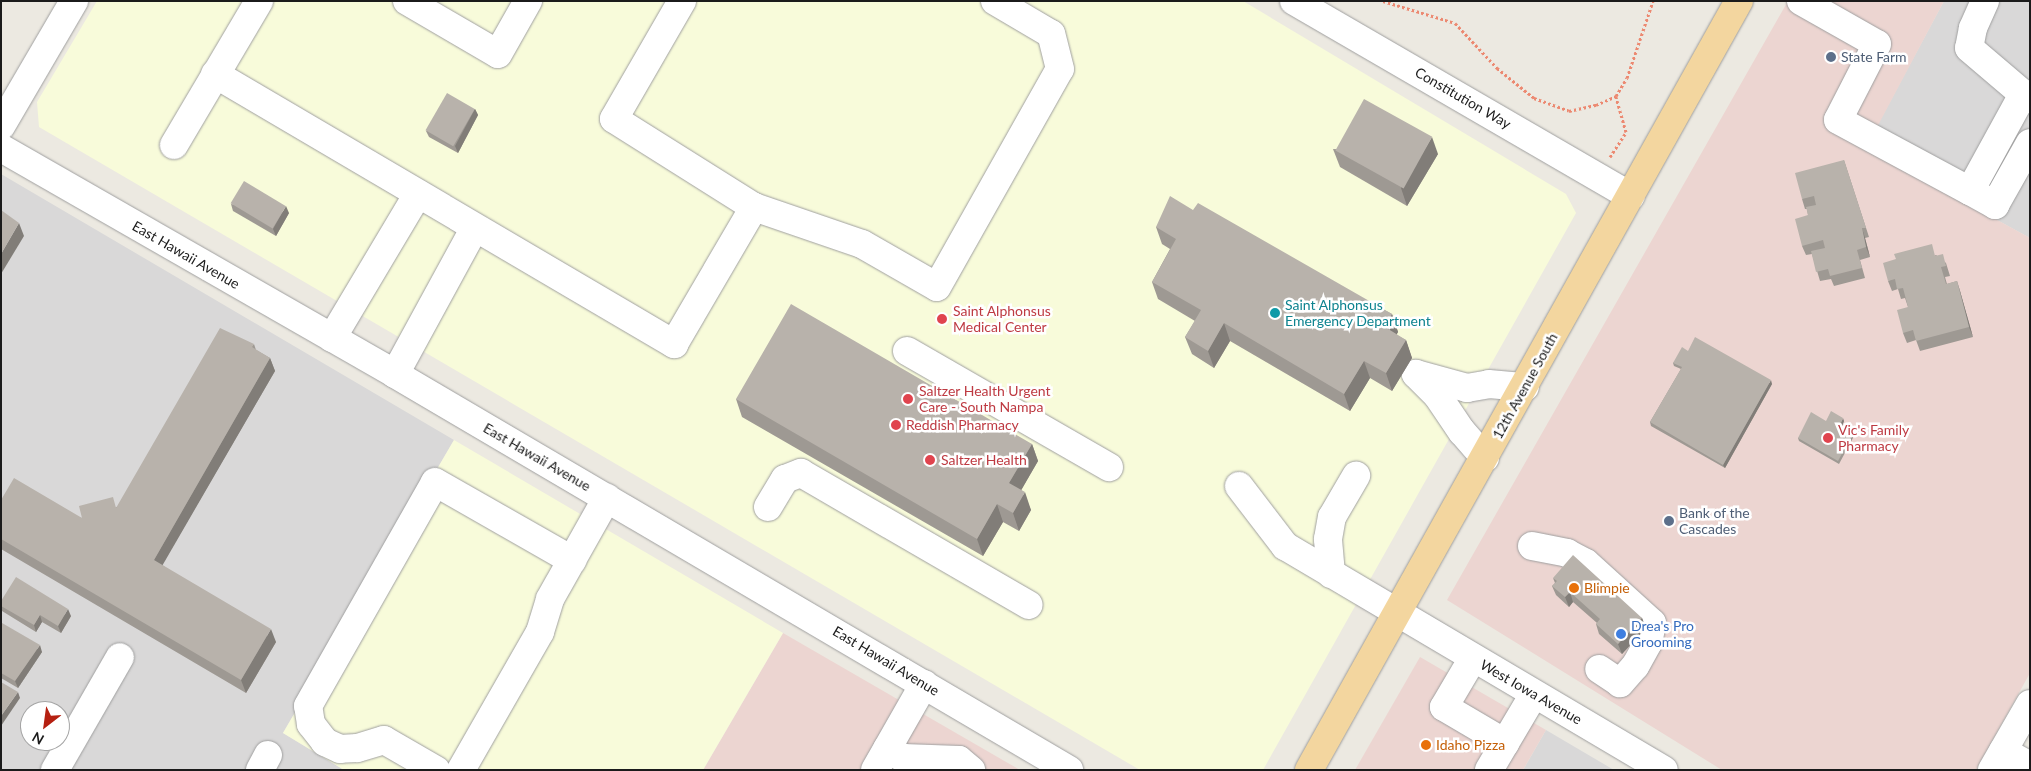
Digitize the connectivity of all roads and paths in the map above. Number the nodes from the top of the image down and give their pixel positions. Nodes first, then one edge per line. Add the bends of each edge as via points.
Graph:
1 (74, 1) edge
2 (407, 1) edge
3 (528, 1) edge
4 (682, 1) edge
5 (995, 1) edge
6 (1294, 1) edge
7 (1382, 1) edge
8 (1653, 1) edge
9 (1739, 1) edge
10 (1800, 1) edge
11 (1985, 1) edge
12 (258, 2) edge
13 (215, 74) junction
14 (1616, 96) junction
15 (2026, 96) edge
16 (1, 126) edge
17 (2030, 144) edge
18 (174, 145) dead end
19 (1, 148) edge
20 (1599, 176) junction
21 (1970, 191) junction
22 (418, 194) junction
23 (1631, 196) junction
24 (754, 207) junction
25 (474, 229) junction
26 (332, 338) junction
27 (907, 351) dead end
28 (394, 374) junction
29 (1525, 387) junction
30 (1485, 458) junction
31 (1109, 467) dead end
32 (1356, 476) dead end
33 (1239, 486) dead end
34 (607, 498) junction
35 (768, 507) dead end
36 (1532, 546) dead end
37 (572, 560) junction
38 (1332, 574) junction
39 (1029, 605) dead end
40 (1398, 614) junction
41 (120, 657) dead end
42 (1473, 658) junction
43 (1599, 669) dead end
44 (924, 684) junction
45 (1534, 694) junction
46 (2030, 704) edge
47 (1505, 743) junction
48 (2010, 747) edge
49 (881, 759) edge
50 (2030, 766) edge
51 (1317, 767) edge
52 (1068, 769) edge
53 (55, 770) edge
54 (436, 770) edge
55 (461, 770) edge
56 (971, 770) edge
57 (1489, 770) edge
58 (1664, 770) edge

1 - 16 street
2 - 3 street via 498,54
4 - 24 street via 614,119
5 - 24 street via 1052,34 1060,68 937,287 862,244
6 - 20 street, Constitution Way
7 - 14 path via 1455,23 1496,68 1534,98 1570,111 1596,106
8 - 14 path via 1627,78
9 - 23 main road, 12th Avenue South
10 - 21 street via 1877,44 1838,120
11 - 15 street via 1973,28 1969,48
12 - 13 street
13 - 18 street
13 - 22 street
14 - 20 path via 1626,132
15 - 21 street
17 - 21 street via 1995,205
19 - 26 street, East Hawaii Avenue
20 - 23 street, Constitution Way
22 - 25 street
22 - 26 street
23 - 29 main road, 12th Avenue South
24 - 25 street via 674,344
25 - 28 street
26 - 28 street, East Hawaii Avenue
27 - 31 street
28 - 34 street, East Hawaii Avenue
29 - 30 main road, 12th Avenue South
29 - 30 street via 1489,384 1467,388 1416,374 1437,395 1462,432
30 - 40 main road, 12th Avenue South
32 - 38 street via 1332,517 1328,539
33 - 38 street, West Iowa Avenue via 1285,546
34 - 37 street
34 - 44 street, East Hawaii Avenue
35 - 39 street via 785,479 801,473
36 - 43 street via 1567,553 1586,563 1652,623 1648,642 1620,683
37 - 54 street via 435,482 308,706 311,724 325,742 340,748 357,748 384,740
37 - 55 street via 550,599 540,632
38 - 40 street, West Iowa Avenue
40 - 42 street, West Iowa Avenue
40 - 51 main road, 12th Avenue South
41 - 53 street
42 - 45 street, West Iowa Avenue
42 - 47 street via 1444,707
44 - 49 street
44 - 52 street, East Hawaii Avenue
45 - 47 street
45 - 58 street, West Iowa Avenue
46 - 48 street
47 - 57 street
48 - 50 street
49 - 56 street via 960,760

